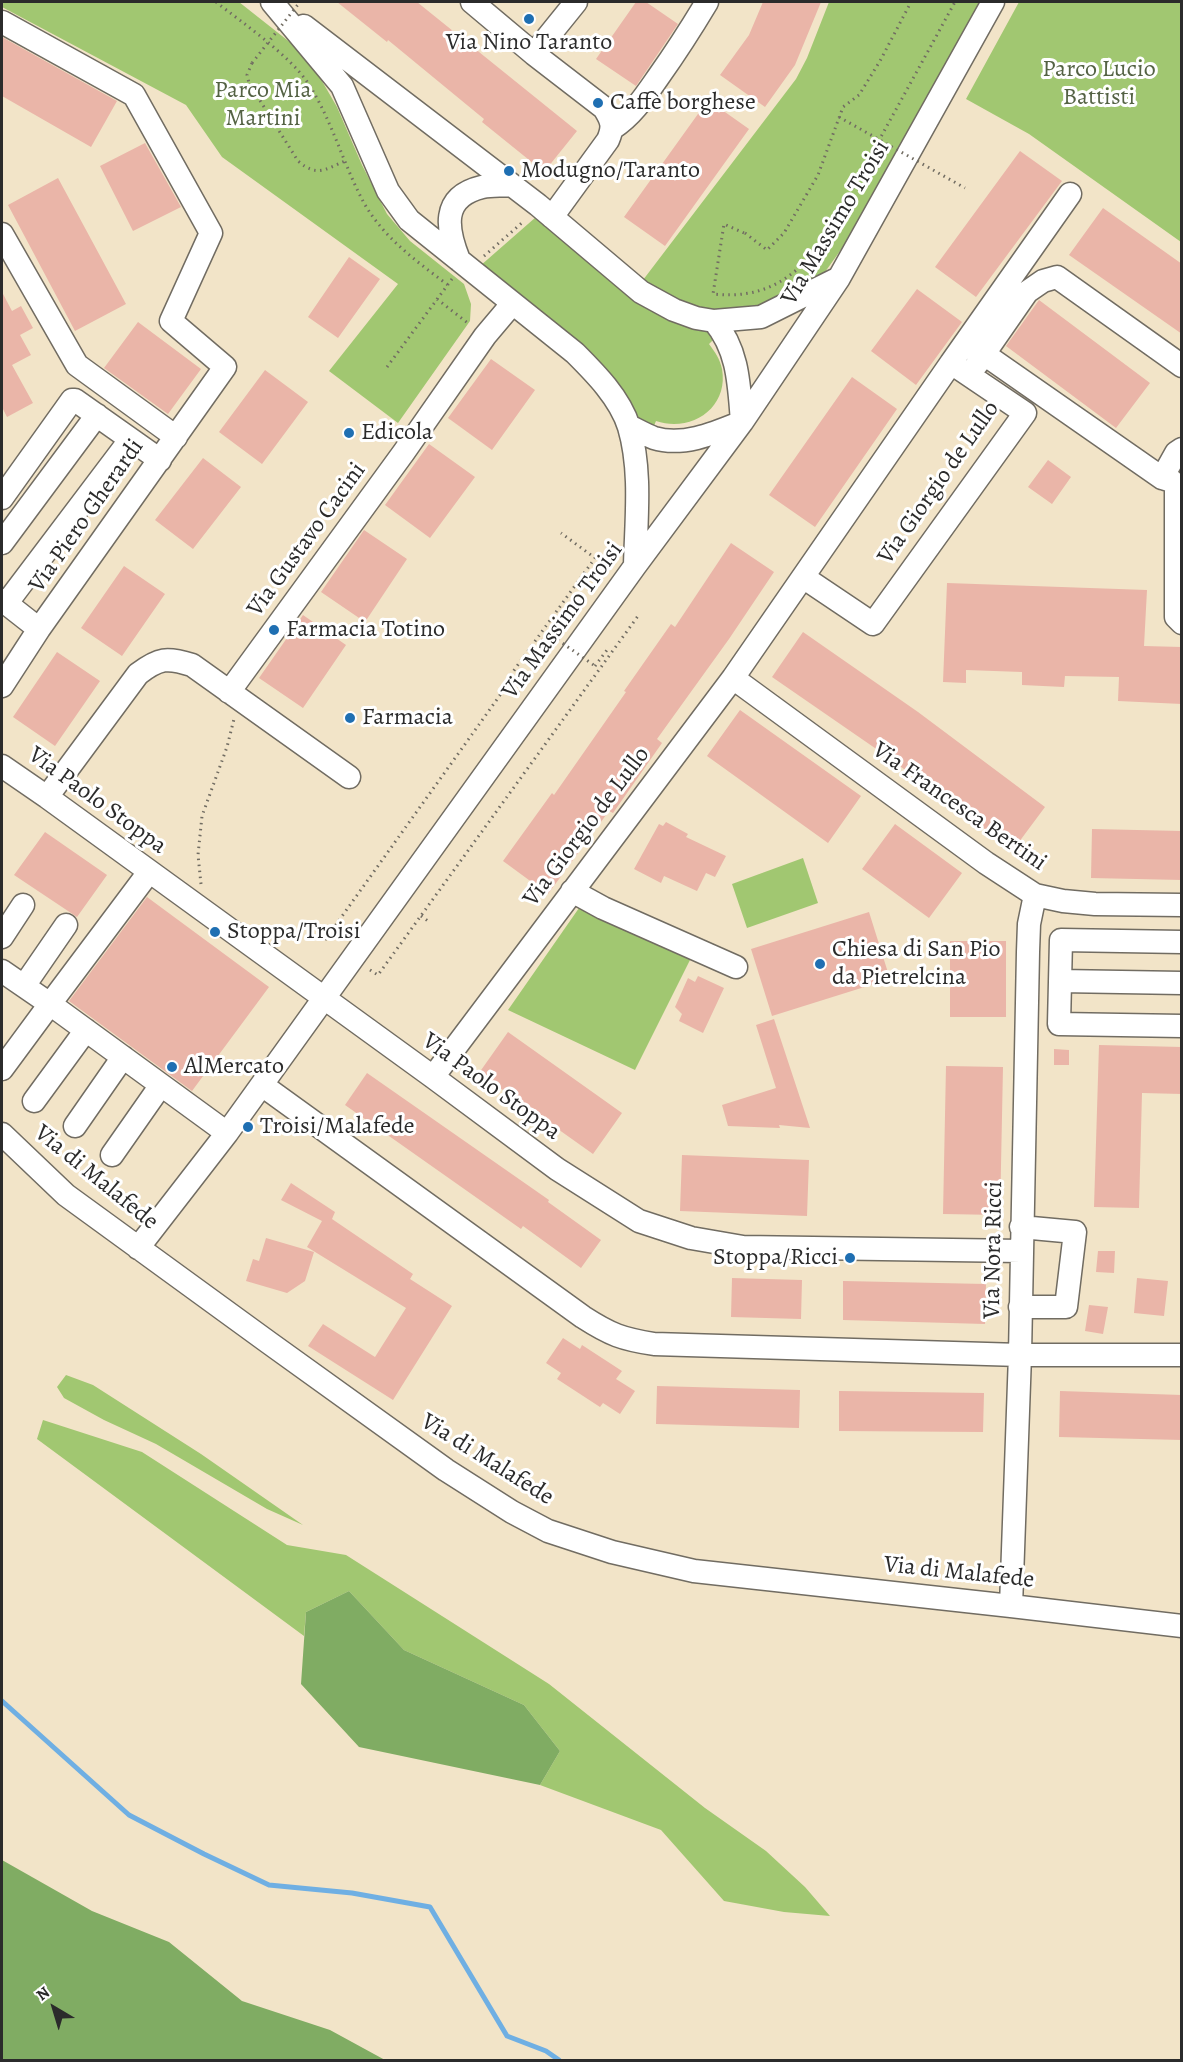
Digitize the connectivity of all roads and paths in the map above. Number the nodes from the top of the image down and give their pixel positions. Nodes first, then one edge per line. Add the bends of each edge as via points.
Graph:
1 (216, 2) edge
2 (272, 2) edge
3 (300, 2) edge
4 (472, 2) edge
5 (576, 2) edge
6 (707, 2) edge
7 (911, 2) edge
8 (956, 2) edge
9 (993, 2) edge
10 (2, 21) edge
11 (534, 54) junction
12 (839, 117) junction
13 (613, 128) junction
14 (345, 161) junction
15 (511, 185) junction
16 (965, 188) dead end
17 (1070, 194) dead end
18 (552, 217) junction
19 (2, 234) edge
20 (459, 260) junction
21 (839, 278) junction
22 (448, 285) dead end
23 (437, 299) dead end
24 (512, 304) junction
25 (714, 321) junction
26 (485, 336) junction
27 (984, 354) junction
28 (1182, 366) edge
29 (960, 369) junction
30 (97, 416) junction
31 (742, 422) junction
32 (629, 426) junction
33 (176, 437) junction
34 (130, 440) junction
35 (1182, 449) edge
36 (160, 460) junction
37 (1162, 478) junction
38 (2, 498) edge
39 (561, 533) dead end
40 (2, 543) edge
41 (635, 566) junction
42 (803, 577) junction
43 (4, 602) edge
44 (638, 616) dead end
45 (1182, 623) edge
46 (39, 629) junction
47 (530, 648) junction
48 (605, 662) junction
49 (733, 678) junction
50 (508, 684) junction
51 (2, 686) edge
52 (519, 693) dead end
53 (234, 695) junction
54 (3, 769) edge
55 (349, 777) dead end
56 (47, 797) junction
57 (149, 872) junction
58 (573, 891) junction
59 (1035, 895) junction
60 (1095, 904) junction
61 (23, 905) dead end
62 (1182, 905) edge
63 (207, 915) junction
64 (421, 916) junction
65 (428, 921) dead end
66 (66, 925) dead end
67 (2, 937) edge
68 (325, 940) dead end
69 (1093, 941) junction
70 (1182, 942) edge
71 (736, 967) dead end
72 (368, 968) dead end
73 (2, 970) edge
74 (1060, 981) junction
75 (1182, 983) edge
76 (24, 986) junction
77 (324, 999) junction
78 (50, 1004) junction
79 (1182, 1026) edge
80 (86, 1030) junction
81 (123, 1057) junction
82 (2, 1069) edge
83 (433, 1077) junction
84 (161, 1085) junction
85 (262, 1085) junction
86 (34, 1101) dead end
87 (75, 1126) dead end
88 (227, 1133) junction
89 (2, 1134) edge
90 (112, 1155) dead end
91 (1021, 1227) junction
92 (138, 1248) junction
93 (1021, 1251) junction
94 (1020, 1307) junction
95 (1020, 1355) junction
96 (1182, 1355) edge
97 (1011, 1606) junction
98 (1182, 1626) edge

1 - 14 path via 282,55 308,83
2 - 15 street
2 - 20 street via 342,86 388,191 409,220
3 - 14 path, bridge via 252,63 247,75 249,83 298,161 309,170
4 - 11 street
5 - 11 street
6 - 13 street via 638,106
7 - 12 path via 859,95 843,108
8 - 12 path via 821,246 799,269 775,285 740,294 713,294 724,224 743,231 767,250 784,233 818,175
9 - 21 street, Via Massimo Troisi
10 - 33 street, Via Piero Gherardi via 134,95 211,233 171,321 225,367
11 - 13 street via 604,108
12 - 16 path, bridge
13 - 18 street
14 - 22 path via 365,204 386,233
15 - 18 street
15 - 20 street via 483,186 458,200 448,224
17 - 29 street
18 - 25 street via 641,292 674,310
19 - 33 street, Via Piero Gherardi via 77,365
20 - 24 street
21 - 25 street via 761,318
21 - 31 street, Via Massimo Troisi
23 - 26 path
24 - 26 street, Via Gustavo Cacini
24 - 32 street via 596,374
25 - 31 street via 733,353
26 - 53 street, Via Gustavo Cacini
27 - 28 street via 1028,292 1057,277
27 - 29 street
27 - 37 street
29 - 42 street, Via Giorgio de Lullo
29 - 42 street, Via Giorgio de Lullo via 1024,413 873,624
30 - 34 street
30 - 38 street via 72,400
30 - 40 street
31 - 32 street via 710,435 671,441
31 - 41 street, Via Massimo Troisi
32 - 41 street via 635,457
33 - 36 street, Via Piero Gherardi
34 - 36 street
34 - 43 street
35 - 37 street
36 - 46 street, Via Piero Gherardi
37 - 45 street via 1176,486 1176,617
39 - 47 path via 595,558
41 - 77 street, Via Massimo Troisi
42 - 49 street, Via Giorgio de Lullo
43 - 46 street
44 - 48 path
46 - 51 street, Via Piero Gherardi
47 - 48 path, bridge via 534,651 548,633 595,666 607,650 610,652
47 - 50 path
48 - 64 path
49 - 58 street, Via Giorgio de Lullo
49 - 59 street, Via Francesca Bertini
50 - 52 path
50 - 68 path
53 - 55 street
53 - 56 street via 192,664 164,659 152,664 138,674
53 - 63 path via 227,747 202,816 199,836 201,886
54 - 56 street, Via Paolo Stoppa
56 - 57 street, Via Paolo Stoppa
57 - 63 street, Via Paolo Stoppa
57 - 78 street
58 - 71 street
58 - 83 street, Via Giorgio de Lullo
59 - 60 street, Via Francesca Bertini
59 - 91 street, Via Nora Ricci via 1029,933
60 - 62 street, Via Francesca Bertini
60 - 69 street
61 - 67 street
63 - 77 street, Via Paolo Stoppa
64 - 65 path
64 - 72 path via 378,975
66 - 76 street
69 - 70 street
69 - 74 street via 1061,940
73 - 76 street
74 - 75 street
74 - 79 street via 1059,1024
76 - 78 street
77 - 83 street, Via Paolo Stoppa
77 - 85 street, Via Massimo Troisi
78 - 80 street
78 - 82 street
80 - 81 street
80 - 86 street
81 - 84 street
81 - 87 street
83 - 93 street, Via Paolo Stoppa via 556,1169 630,1216 691,1238 743,1247
84 - 88 street
84 - 90 street
85 - 88 street, Via Massimo Troisi
85 - 95 street via 583,1317 622,1339 654,1344
88 - 92 street, Via Massimo Troisi
89 - 92 street, Via di Malafede via 66,1195
91 - 93 street, Via Nora Ricci
91 - 94 street via 1076,1232 1065,1307
92 - 97 street, Via di Malafede via 446,1470 548,1531 612,1552 694,1571
93 - 94 street, Via Nora Ricci
94 - 95 street, Via Nora Ricci
95 - 96 street
95 - 97 street, Via Nora Ricci
97 - 98 street, Via di Malafede

